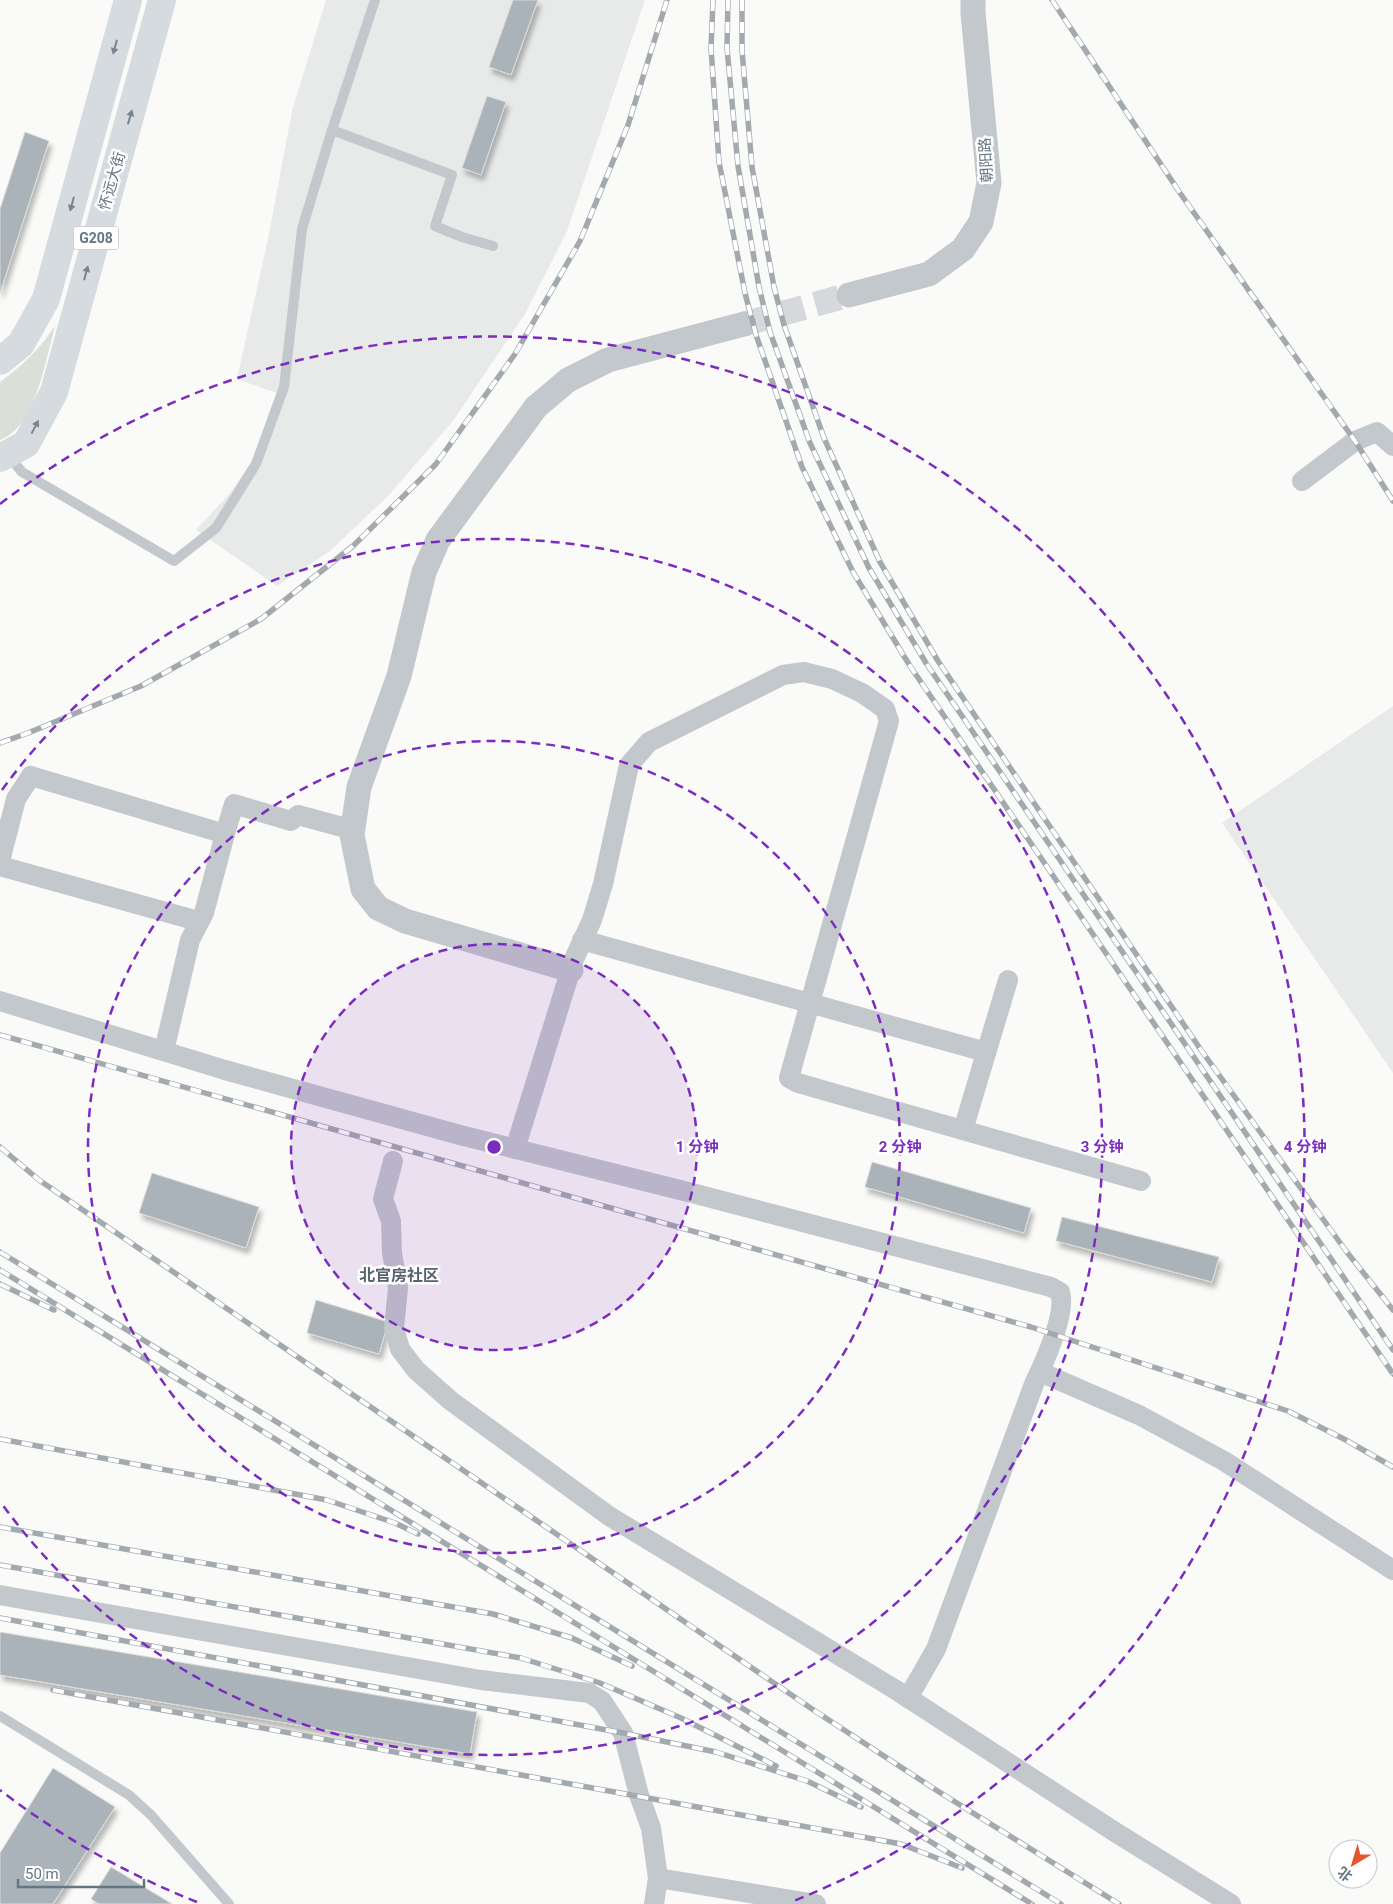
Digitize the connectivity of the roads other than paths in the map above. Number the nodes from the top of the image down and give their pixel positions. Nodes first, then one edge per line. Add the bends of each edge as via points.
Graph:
1 (128, 0) edge
2 (162, 0) edge
3 (376, 0) edge
4 (974, 0) edge
5 (332, 130) junction
6 (493, 246) dead end
7 (849, 295) tunnel mouth
8 (744, 324) tunnel mouth
9 (0, 361) edge
10 (1393, 446) edge
11 (4, 456) edge
12 (1302, 481) dead end
13 (353, 830) junction
14 (225, 834) junction
15 (0, 861) edge
16 (0, 866) edge
17 (198, 921) junction
18 (582, 940) junction
19 (571, 970) junction
20 (1008, 980) dead end
21 (0, 1001) edge
22 (809, 1002) junction
23 (164, 1051) junction
24 (986, 1052) junction
25 (963, 1130) junction
26 (516, 1149) junction
27 (393, 1162) dead end
28 (1141, 1181) dead end
29 (1043, 1365) junction
30 (1393, 1570) edge
31 (0, 1595) edge
32 (908, 1698) junction
33 (0, 1716) edge
34 (658, 1878) junction
35 (229, 1904) edge
36 (654, 1904) edge
37 (816, 1904) edge
38 (1231, 1904) edge

1 -> 9 highway, G208 via 46,299 21,344
11 -> 2 highway, 怀远大街 / G208 via 26,444 54,392
3 - 5 lane
4 - 7 street, 朝阳路 via 989,182 981,222 963,249 928,274
5 - 6 lane via 452,175 435,226
5 - 11 lane via 302,229 284,387 256,464 216,528 174,561 22,472
8 - 13 street via 608,360 568,380 536,407 438,540 424,572 399,676 359,787
10 - 12 street via 1377,432 1355,441
13 - 14 street via 298,815 291,821 234,804
13 - 19 street via 362,889 378,908 405,921
14 - 15 street via 31,776 16,798
14 - 17 street via 204,913
16 - 17 street
17 - 23 street via 190,940
18 - 19 street
18 - 22 street
18 - 22 street via 603,884 629,765 649,742 783,675 804,672 832,679 862,693 885,709 889,721
19 - 26 street
20 - 24 street
21 - 23 street
22 - 24 street
22 - 25 street via 788,1078 798,1084
23 - 26 street
24 - 25 street
25 - 28 street
26 - 29 street via 1051,1287 1060,1292 1062,1308
27 - 32 street via 383,1199 391,1221 398,1288 394,1328 400,1349 416,1370 451,1401 609,1516
29 - 30 street via 1224,1461
29 - 32 street via 936,1649
31 - 34 street via 481,1680 589,1693 602,1701 623,1733 651,1828
32 - 38 street
33 - 35 lane via 129,1795 151,1815
34 - 36 street
34 - 37 street

